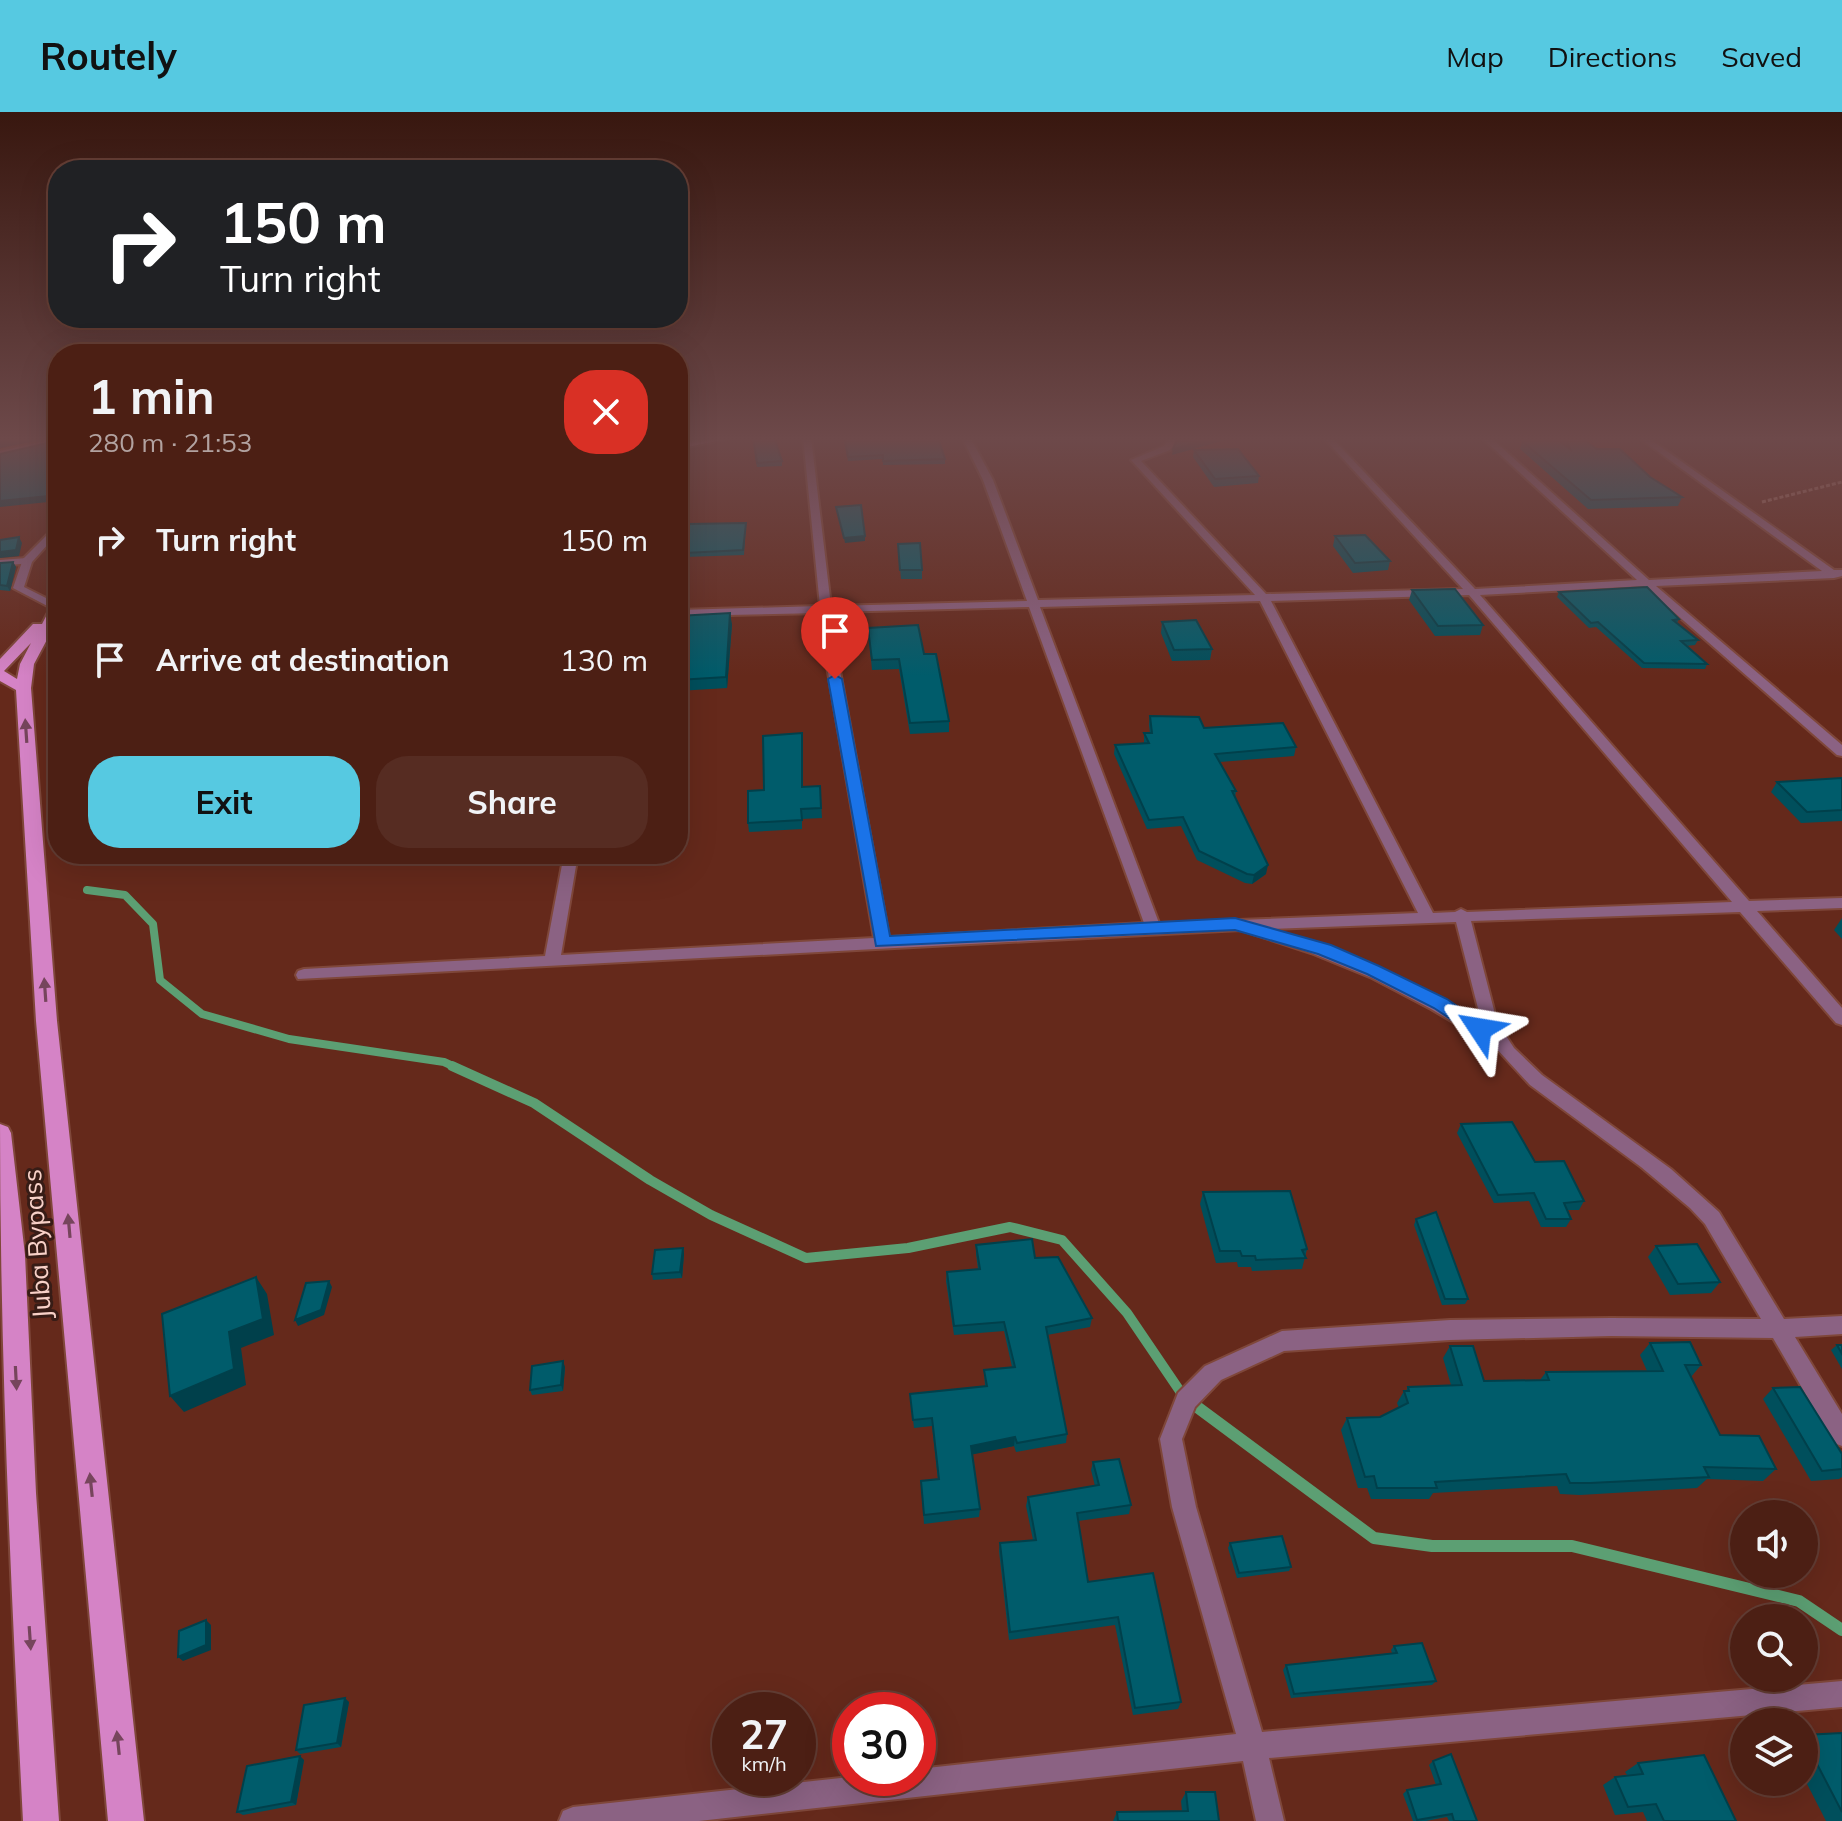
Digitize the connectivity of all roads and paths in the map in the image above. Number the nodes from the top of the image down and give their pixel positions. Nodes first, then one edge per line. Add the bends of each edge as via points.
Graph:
1 (816, 517) edge
2 (1001, 517) edge
3 (1188, 517) edge
4 (1402, 517) edge
5 (1573, 517) edge
6 (1753, 517) edge
7 (48, 538) edge
8 (27, 561) junction
9 (0, 563) edge
10 (1839, 575) edge
11 (1643, 580) junction
12 (1472, 592) junction
13 (1264, 598) junction
14 (48, 603) edge
15 (1031, 603) junction
16 (826, 612) junction
17 (688, 613) edge
18 (48, 617) edge
19 (48, 625) edge
20 (30, 636) junction
21 (0, 654) edge
22 (0, 668) edge
23 (0, 675) edge
24 (23, 688) junction
25 (1842, 752) edge
26 (569, 864) edge
27 (1842, 903) edge
28 (1742, 907) junction
29 (1461, 914) junction
30 (1426, 915) junction
31 (1235, 924) junction
32 (1153, 928) junction
33 (882, 942) junction
34 (552, 961) junction
35 (304, 975) dead end
36 (1842, 1019) edge
37 (1500, 1042) junction
38 (0, 1133) edge
39 (6, 1262) edge
40 (1842, 1325) edge
41 (1779, 1329) junction
42 (1842, 1435) edge
43 (1842, 1694) edge
44 (1253, 1746) junction
45 (41, 1821) edge
46 (126, 1821) edge
47 (573, 1821) edge
48 (1270, 1821) edge

1 - 16 street
2 - 15 street
3 - 13 street
4 - 12 street
5 - 11 street
6 - 10 street
7 - 8 street
8 - 9 street
8 - 14 street via 18,588
10 - 11 street
11 - 12 street
11 - 25 street
12 - 13 street
12 - 28 street
13 - 15 street
13 - 30 street
15 - 16 street
15 - 32 street
16 - 17 street
16 - 33 street
18 - 20 main road
19 - 24 main road via 27,664
20 - 21 main road
20 - 22 main road
23 - 24 main road
46 -> 24 main road, Juba Bypass via 51,1068
26 - 34 street
27 - 28 street
28 - 29 street
28 - 36 street
29 - 30 street
29 - 37 street via 1473,942 1482,1006
30 - 31 street
31 - 32 street
31 - 37 street via 1324,949 1373,970 1440,1003
32 - 33 street
33 - 34 street
34 - 35 street
37 - 41 street via 1541,1085 1686,1190 1733,1248
38 - 39 main road, Juba Bypass
39 -> 45 main road, Juba Bypass
40 - 41 street
41 - 42 street
41 - 44 street via 1538,1328 1282,1341 1213,1373 1186,1400 1171,1439 1184,1507
43 - 44 street
44 - 47 street
44 - 48 street

